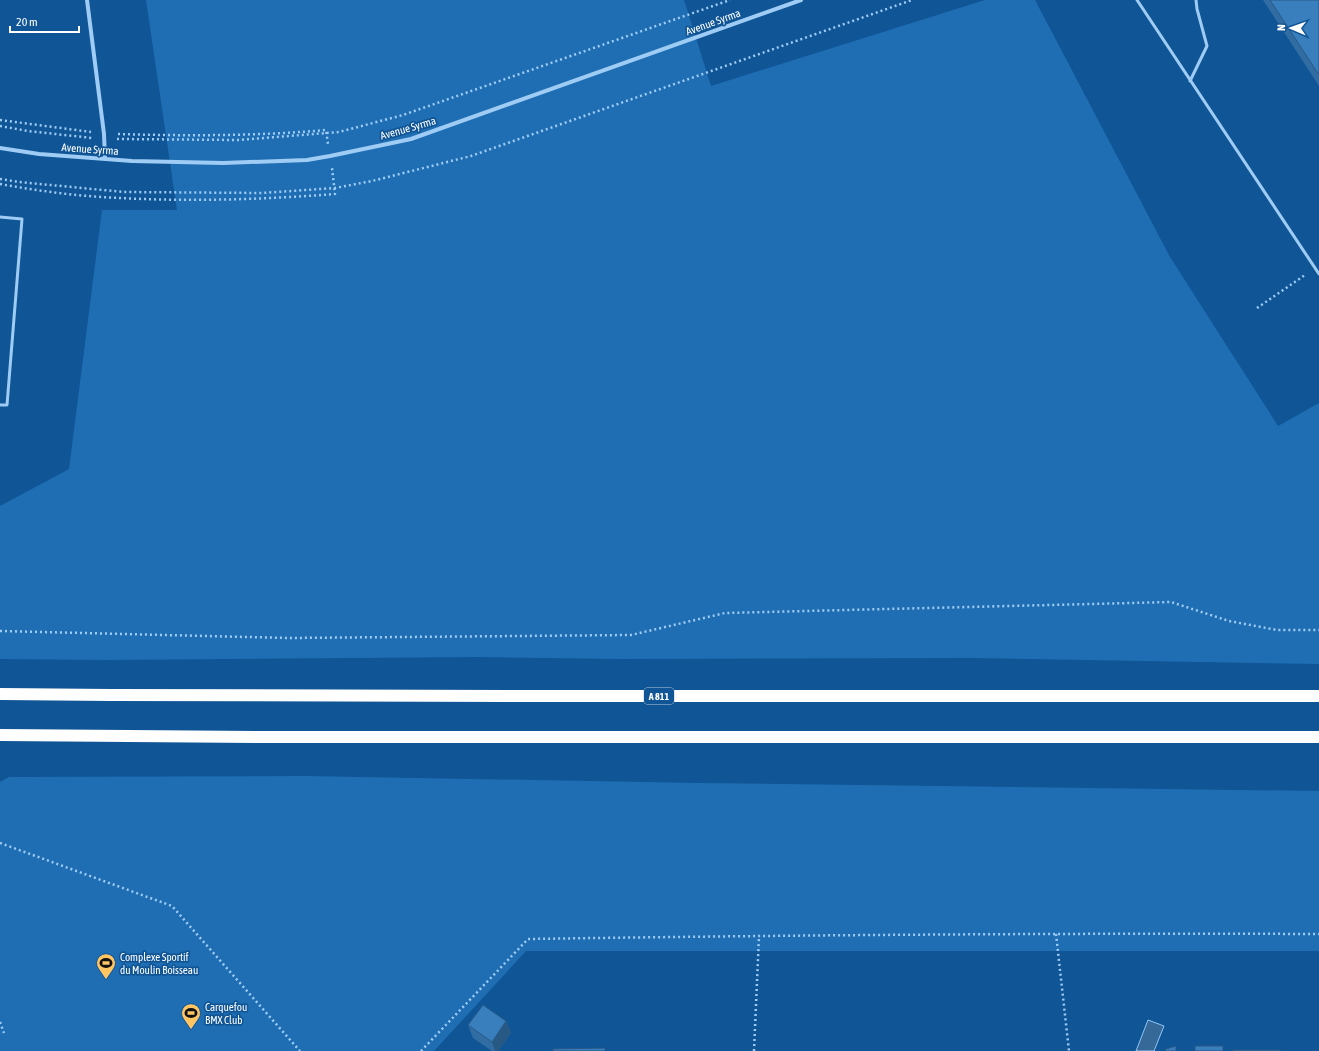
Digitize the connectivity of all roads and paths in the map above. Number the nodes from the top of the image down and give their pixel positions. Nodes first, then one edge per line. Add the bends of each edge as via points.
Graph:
1 (87, 0) edge
2 (730, 0) edge
3 (801, 0) edge
4 (1137, 0) edge
5 (1196, 0) edge
6 (1190, 81) junction
7 (0, 120) edge
8 (0, 126) edge
9 (104, 134) junction
10 (327, 134) junction
11 (104, 139) junction
12 (0, 148) edge
13 (330, 156) junction
14 (105, 160) junction
15 (0, 184) edge
16 (0, 217) edge
17 (1315, 268) junction
18 (1319, 274) edge
19 (1257, 308) dead end
20 (0, 405) edge
21 (1319, 630) edge
22 (0, 631) edge
23 (0, 694) edge
24 (1319, 696) edge
25 (0, 735) edge
26 (1319, 737) edge
27 (0, 843) edge
28 (1056, 934) junction
29 (1319, 934) edge
30 (759, 936) junction
31 (0, 1022) edge
32 (4, 1033) dead end
33 (300, 1051) edge
34 (421, 1051) edge
35 (754, 1051) edge
36 (1069, 1051) edge

1 - 9 street
2 - 10 path, Avenue Syrma via 403,115
3 - 13 street, Avenue Syrma via 411,139
4 - 6 lane
5 - 6 lane via 1207,46
6 - 17 lane
7 - 9 path
8 - 11 path, Avenue Syrma
9 - 10 path via 230,135 326,130
9 - 11 street
10 - 11 path, Avenue Syrma via 240,140
10 - 13 path
11 - 14 street
12 - 14 street, Avenue Syrma
13 - 14 street, Avenue Syrma via 307,160 223,163
13 - 15 path via 335,194 279,198 150,200 101,197
16 - 20 lane via 22,219 7,405
17 - 18 lane
17 - 19 path
21 - 22 path via 1277,630 1229,621 1171,602 725,613 631,635 288,638
23 - 24 highway, A 811
25 - 26 highway via 294,738
27 - 33 path via 172,906
28 - 29 path
28 - 30 path
28 - 36 path
30 - 34 path via 528,939
30 - 35 path
31 - 32 path

